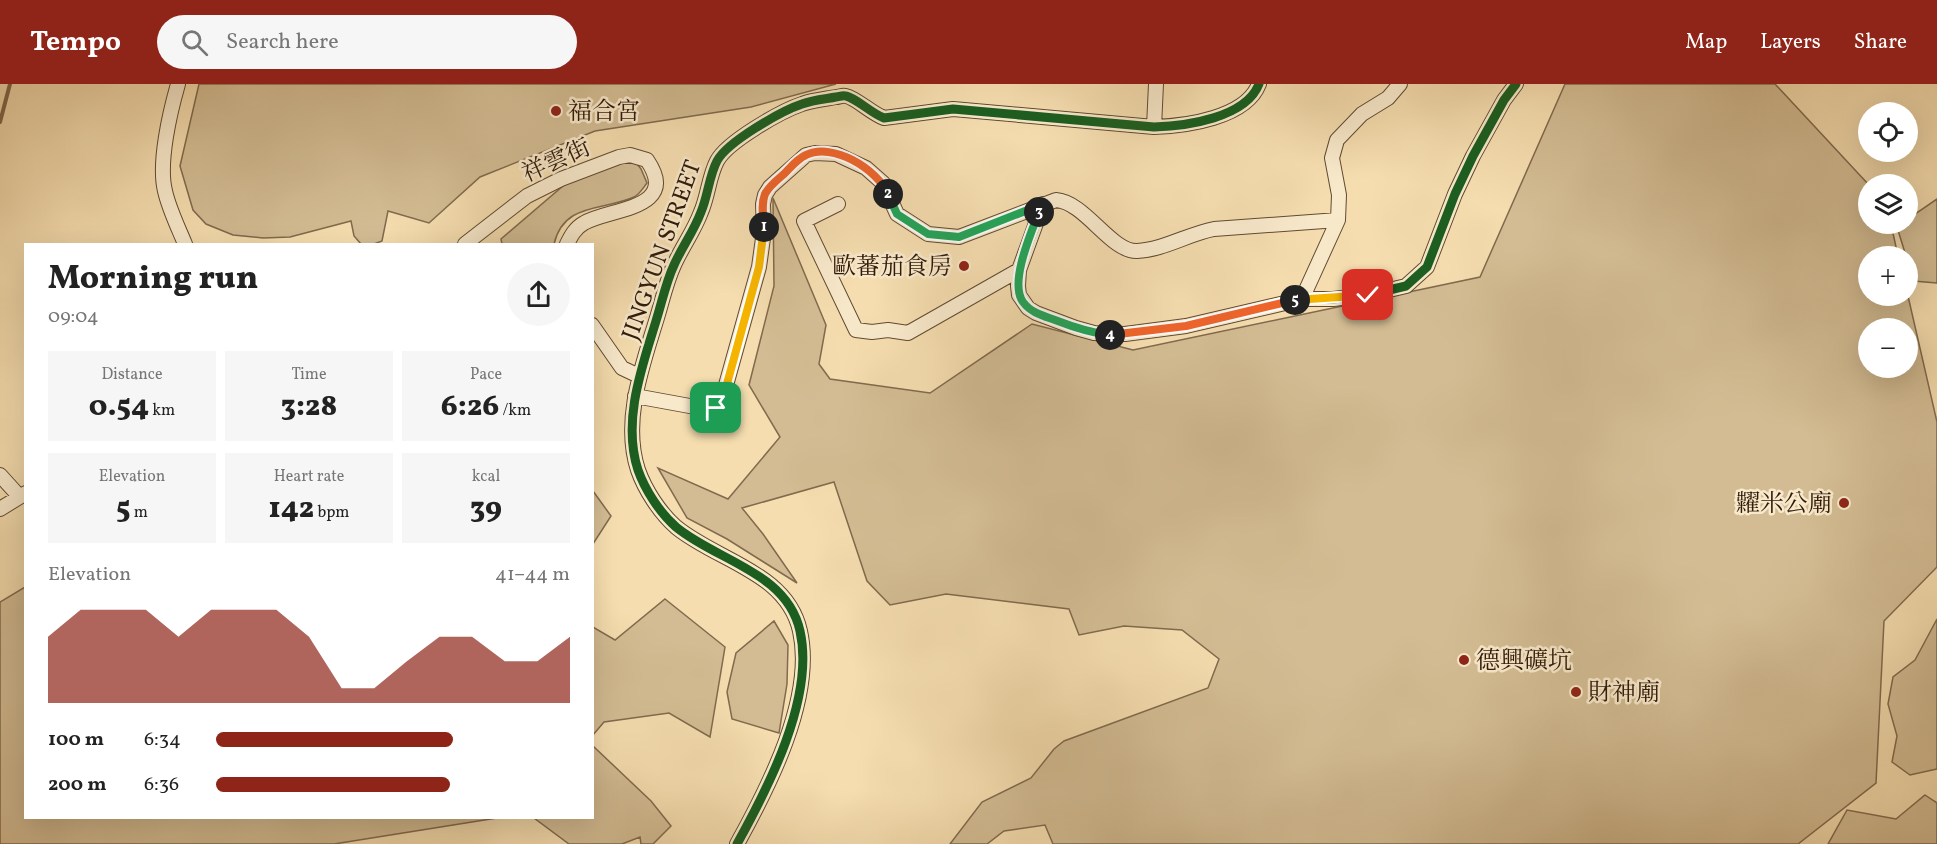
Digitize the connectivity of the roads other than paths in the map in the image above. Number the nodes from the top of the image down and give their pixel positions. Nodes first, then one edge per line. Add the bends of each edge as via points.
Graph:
1 (178, 84) edge
2 (1156, 84) edge
3 (1258, 84) edge
4 (1400, 84) edge
5 (1516, 84) edge
6 (1154, 127) junction
7 (838, 204) dead end
8 (1043, 204) junction
9 (1338, 220) junction
10 (185, 243) edge
11 (466, 243) edge
12 (568, 243) edge
13 (1019, 270) junction
14 (1302, 299) junction
15 (594, 328) edge
16 (639, 376) junction
17 (635, 396) junction
18 (0, 475) edge
19 (22, 495) edge
20 (0, 509) edge
21 (736, 844) edge

1 - 10 street via 171,108 163,181
2 - 6 street
3 - 6 street, JINGYUN STREET via 1255,95 1243,105 1218,116 1177,127
4 - 9 street via 1337,140 1332,158 1339,195
5 - 14 street via 1473,156 1427,267 1406,286 1368,295
6 - 16 street, JINGYUN STREET via 953,110 884,118 846,96 801,104 758,126 718,159 701,213 674,264
7 - 13 street via 804,221 856,330 908,333
8 - 9 street via 1056,200 1071,204 1119,243 1137,251 1199,232
8 - 13 street
8 - 17 street via 959,237 928,234 897,214 883,183 866,168 836,154 806,155 765,195 760,260 722,403 706,409
9 - 14 street
11 - 12 street, 祥雲街 via 527,196 561,179 619,157 630,155 647,160 655,174 649,198 634,207 584,223
13 - 14 street via 1019,295 1028,308 1076,328 1109,335 1186,326
15 - 16 street via 622,368
16 - 17 street, JINGYUN STREET
17 - 21 street, JINGYUN STREET via 633,435 638,469 666,516 684,533 760,577 781,594 800,630 804,656 799,695 784,747 765,794
18 - 19 street
19 - 20 street

